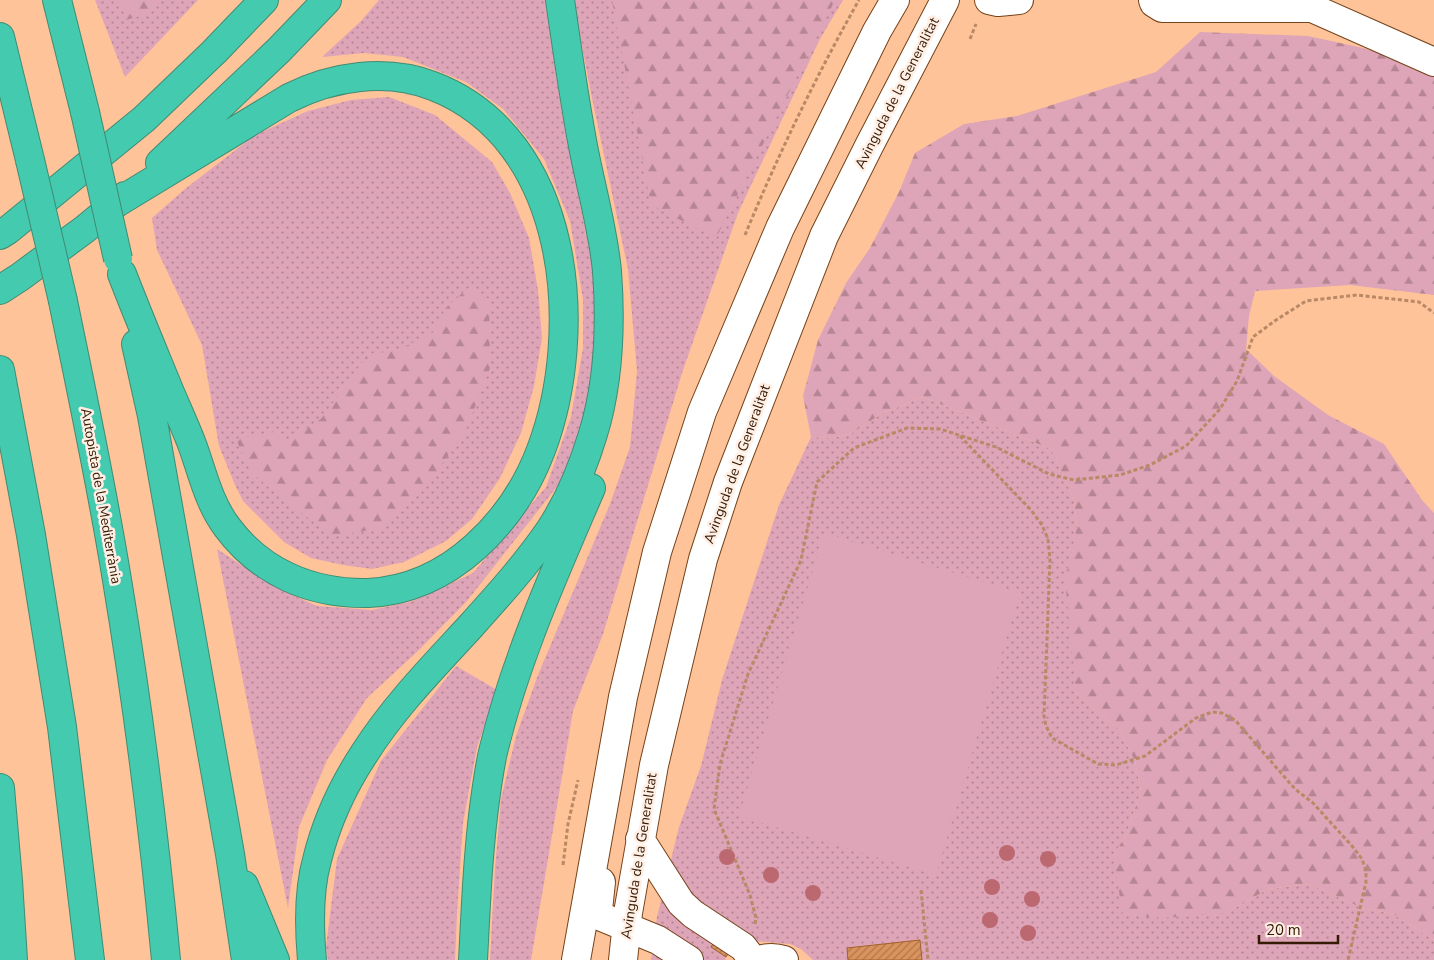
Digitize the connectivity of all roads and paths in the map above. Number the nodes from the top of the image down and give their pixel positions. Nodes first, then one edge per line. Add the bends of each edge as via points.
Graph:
1 (56, 0) edge
2 (242, 0) edge
3 (264, 0) edge
4 (327, 0) edge
5 (560, 0) edge
6 (905, 0) edge
7 (945, 0) edge
8 (989, 0) edge
9 (1019, 0) edge
10 (1153, 0) edge
11 (889, 10) edge
12 (0, 38) edge
13 (1434, 62) edge
14 (144, 119) junction
15 (118, 202) junction
16 (0, 235) edge
17 (120, 266) junction
18 (607, 270) junction
19 (0, 290) edge
20 (1434, 313) edge
21 (0, 370) edge
22 (959, 435) junction
23 (623, 697) junction
24 (0, 788) edge
25 (640, 839) junction
26 (230, 854) junction
27 (921, 890) dead end
28 (627, 927) junction
29 (754, 932) dead end
30 (13, 960) edge
31 (90, 960) edge
32 (166, 960) edge
33 (246, 960) edge
34 (275, 960) edge
35 (312, 960) edge
36 (473, 960) edge
37 (576, 960) edge
38 (623, 960) edge
39 (689, 960) edge
40 (753, 960) edge
41 (759, 960) edge
42 (784, 960) edge
43 (928, 960) edge
44 (1348, 960) edge

1 - 17 highway, bridge
2 - 14 highway
3 - 14 highway
4 - 15 highway via 279,50
5 - 18 highway
6 - 11 street
7 - 25 street, Avinguda de la Generalitat via 824,236 728,482 703,559 682,642
8 - 9 street
10 - 13 street via 1162,8 1312,8
11 - 23 street via 780,228 702,412 657,552
12 - 32 highway, Autopista de la Mediterrània, bridge via 63,301 91,436 140,730
14 - 16 highway
15 - 17 highway via 289,98 328,82 355,77 423,82 444,90 478,112 498,129 537,187 555,238 564,298 562,361 550,420 540,452 515,501 482,540 451,566 415,584 380,592 338,592 288,578 242,544 216,509
15 - 19 highway
17 - 26 highway via 152,416
18 - 35 highway via 607,357 594,431 583,464 551,528 530,558 390,717 364,753 344,789 316,862 311,900
18 - 36 highway via 617,372 607,443 512,682 492,754 482,819
20 - 22 path via 1420,302 1357,294 1306,301 1253,337 1237,381 1220,408 1186,446 1150,465 1120,475 1074,480 1049,474 996,447
21 - 31 highway via 62,727
22 - 29 path via 940,429 907,428 854,448 817,482 800,560 748,674 720,764 714,809 750,896 756,918
22 - 44 path via 1031,510 1048,540 1044,716 1052,738 1098,764 1116,765 1146,756 1196,718 1212,712 1235,720 1362,859 1366,882
23 - 28 street via 625,744 598,910 602,917
23 - 37 street
24 - 30 highway
25 - 28 street, Avinguda de la Generalitat
25 - 40 street via 681,902 693,914 743,947
26 - 33 highway
26 - 34 highway
27 - 43 path
28 - 38 street, Avinguda de la Generalitat
28 - 39 street via 658,940
41 - 42 street

